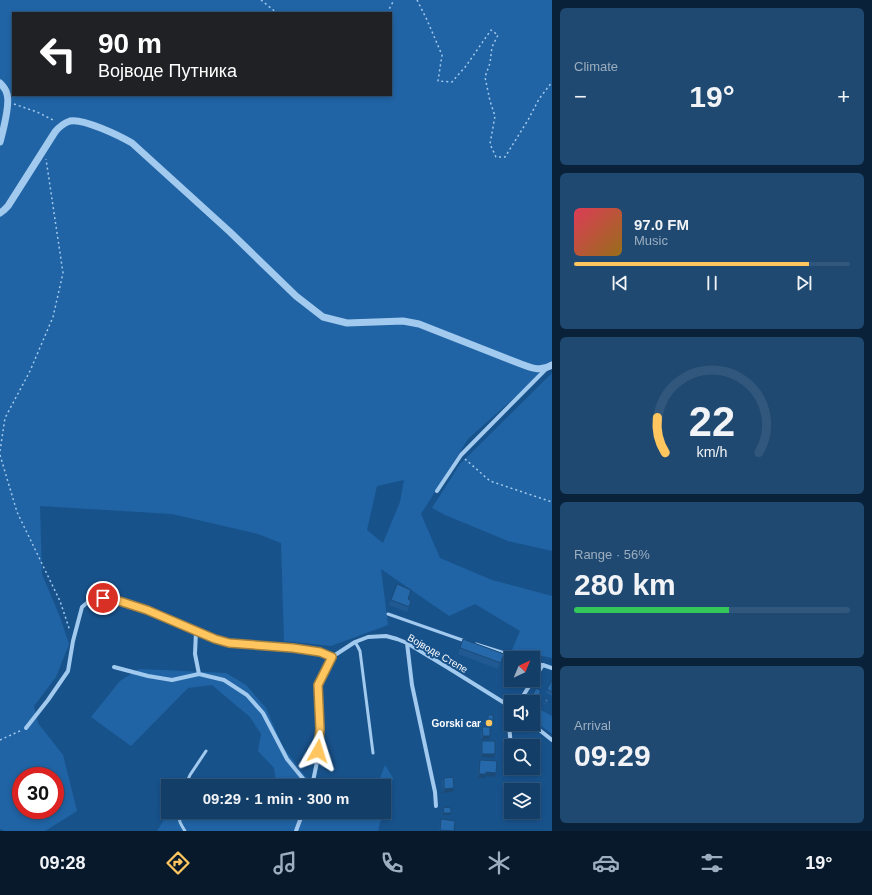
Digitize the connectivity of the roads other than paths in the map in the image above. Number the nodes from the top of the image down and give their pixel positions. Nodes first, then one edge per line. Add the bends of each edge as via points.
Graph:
1 (0, 83) edge
2 (0, 142) edge
3 (0, 213) edge
4 (550, 366) edge
5 (437, 491) dead end
6 (388, 614) dead end
7 (196, 631) junction
8 (355, 642) junction
9 (468, 642) edge
10 (407, 643) junction
11 (475, 644) edge
12 (504, 653) edge
13 (332, 657) junction
14 (540, 664) edge
15 (543, 665) junction
16 (114, 667) dead end
17 (552, 668) edge
18 (540, 670) edge
19 (199, 674) junction
20 (504, 700) edge
21 (26, 728) road end
22 (540, 730) edge
23 (552, 740) edge
24 (206, 751) dead end
25 (373, 753) dead end
26 (188, 779) edge
27 (305, 779) edge
28 (313, 779) edge
29 (436, 806) dead end
30 (178, 819) edge
31 (300, 819) edge
32 (186, 831) edge
33 (296, 831) edge

1 - 2 street via 7,93 8,102
3 - 4 street via 8,206 55,132 69,121 87,123 132,143 296,296 323,317 347,323 403,321 419,324 538,370
4 - 5 street via 461,455
6 - 9 lane
7 - 13 street via 229,643 293,648 320,652
7 - 19 street via 195,654
7 - 21 street via 116,600 103,598 88,602 82,607 68,670
8 - 10 street, Војводе Степе via 386,636
8 - 13 street, Војводе Степе
8 - 25 lane via 360,651
10 - 20 street, Војводе Степе
10 - 29 street via 412,685
11 - 12 lane
13 - 28 street via 318,685 320,729
14 - 15 lane
15 - 17 street
15 - 18 street
16 - 19 street via 172,680
19 - 27 street via 224,680 247,695 263,713 288,760
22 - 23 street
24 - 26 lane
30 - 32 lane
31 - 33 street

